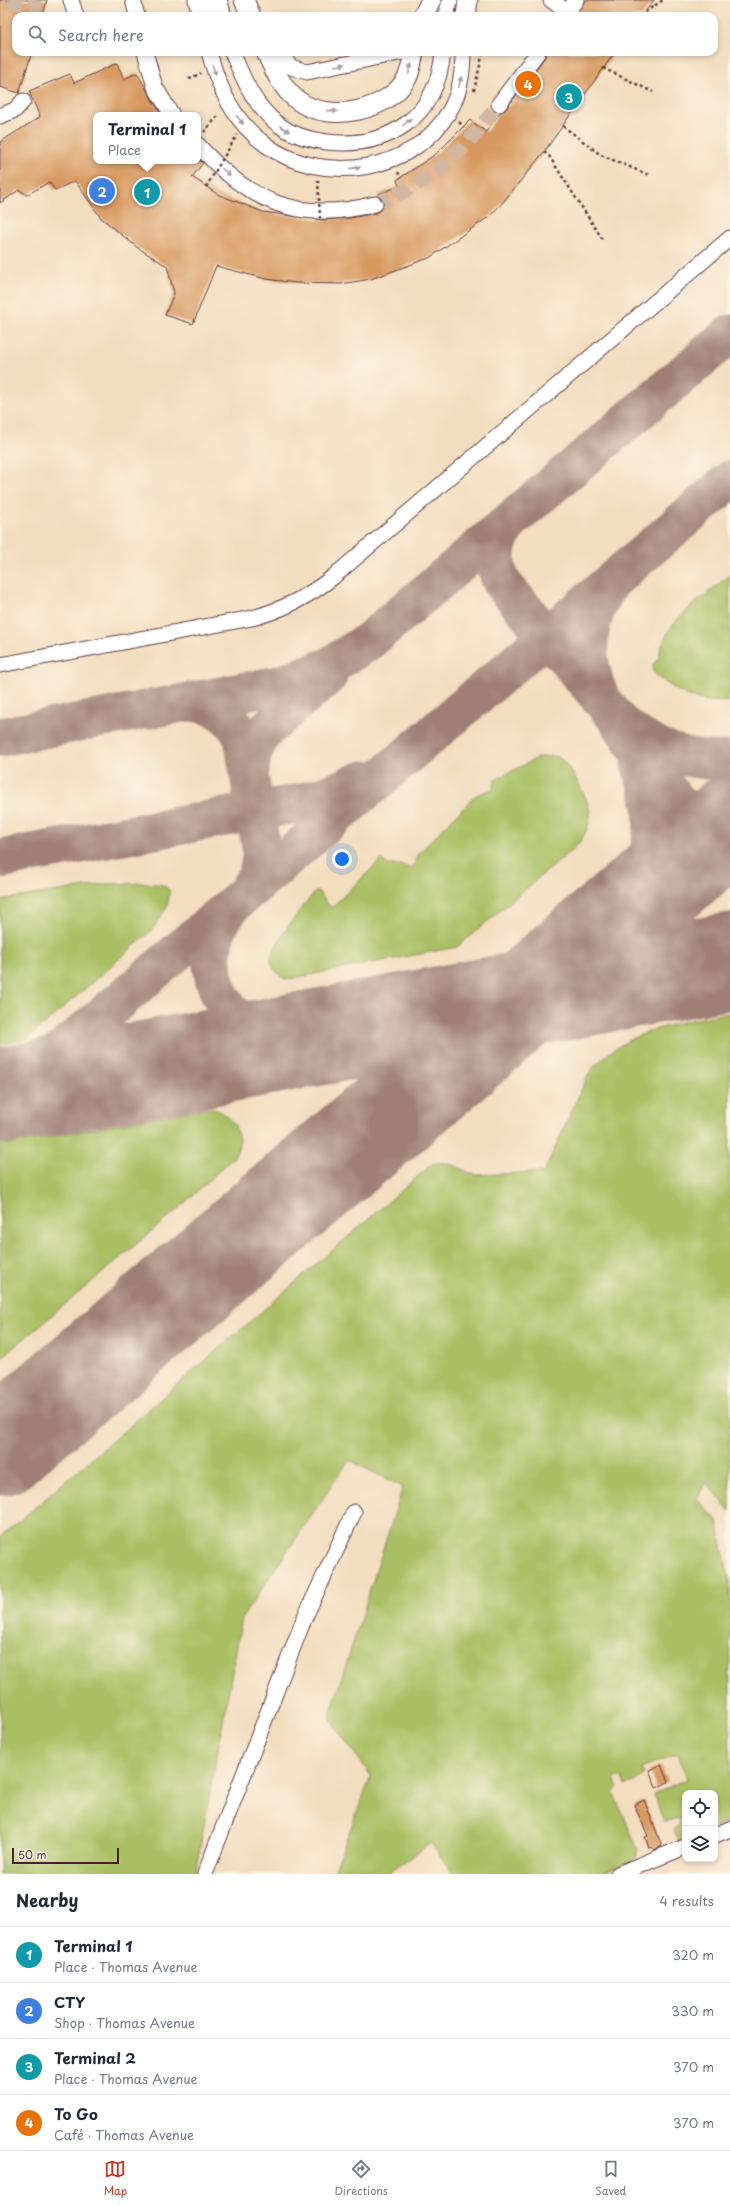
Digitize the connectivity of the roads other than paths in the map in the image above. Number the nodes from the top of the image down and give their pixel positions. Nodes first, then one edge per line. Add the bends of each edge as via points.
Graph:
1 (71, 0) edge
2 (133, 0) edge
3 (196, 0) edge
4 (205, 0) edge
5 (217, 0) edge
6 (244, 0) edge
7 (431, 0) edge
8 (450, 0) edge
9 (456, 0) edge
10 (468, 0) edge
11 (552, 0) edge
12 (576, 0) edge
13 (75, 12) edge
14 (136, 12) edge
15 (199, 12) edge
16 (212, 12) edge
17 (221, 12) edge
18 (249, 12) edge
19 (252, 12) edge
20 (425, 12) edge
21 (447, 12) edge
22 (458, 12) edge
23 (466, 12) edge
24 (564, 12) edge
25 (567, 12) edge
26 (146, 56) edge
27 (210, 56) edge
28 (234, 56) edge
29 (268, 56) edge
30 (281, 56) edge
31 (384, 56) edge
32 (413, 56) edge
33 (442, 56) edge
34 (463, 56) edge
35 (535, 56) edge
36 (22, 101) dead end
37 (499, 104) tunnel mouth
38 (170, 112) edge
39 (0, 116) edge
40 (201, 140) edge
41 (375, 204) tunnel mouth
42 (730, 238) edge
43 (0, 665) edge
44 (354, 1512) dead end
45 (730, 1829) edge
46 (718, 1834) edge
47 (682, 1848) edge
48 (205, 1874) edge
49 (618, 1874) edge

1 - 13 street
2 - 14 street
3 - 15 street
4 - 16 street
5 - 17 main road
6 - 18 main road
6 - 19 street
7 - 20 main road
8 - 21 street
9 - 22 main road
10 - 23 main road
11 - 24 street
12 - 25 street
26 - 38 street via 155,87
27 -> 34 street via 228,103 242,123 259,140 301,163 346,169 372,166 390,160 408,151 430,134 444,119 453,102 462,73
28 -> 33 street via 255,101 275,122 300,136 342,143 375,139 397,130 410,120 432,95
29 -> 32 main road via 277,75 295,98 312,108 336,112 365,108 381,102 394,92 409,73
30 -> 31 street via 291,67 307,72
35 - 37 street
36 - 39 street via 15,110
40 -> 41 street via 234,179 285,207 323,212
42 - 43 street via 333,578 300,600 277,611 252,618
44 - 48 street via 304,1619
45 - 46 street
47 - 49 street

